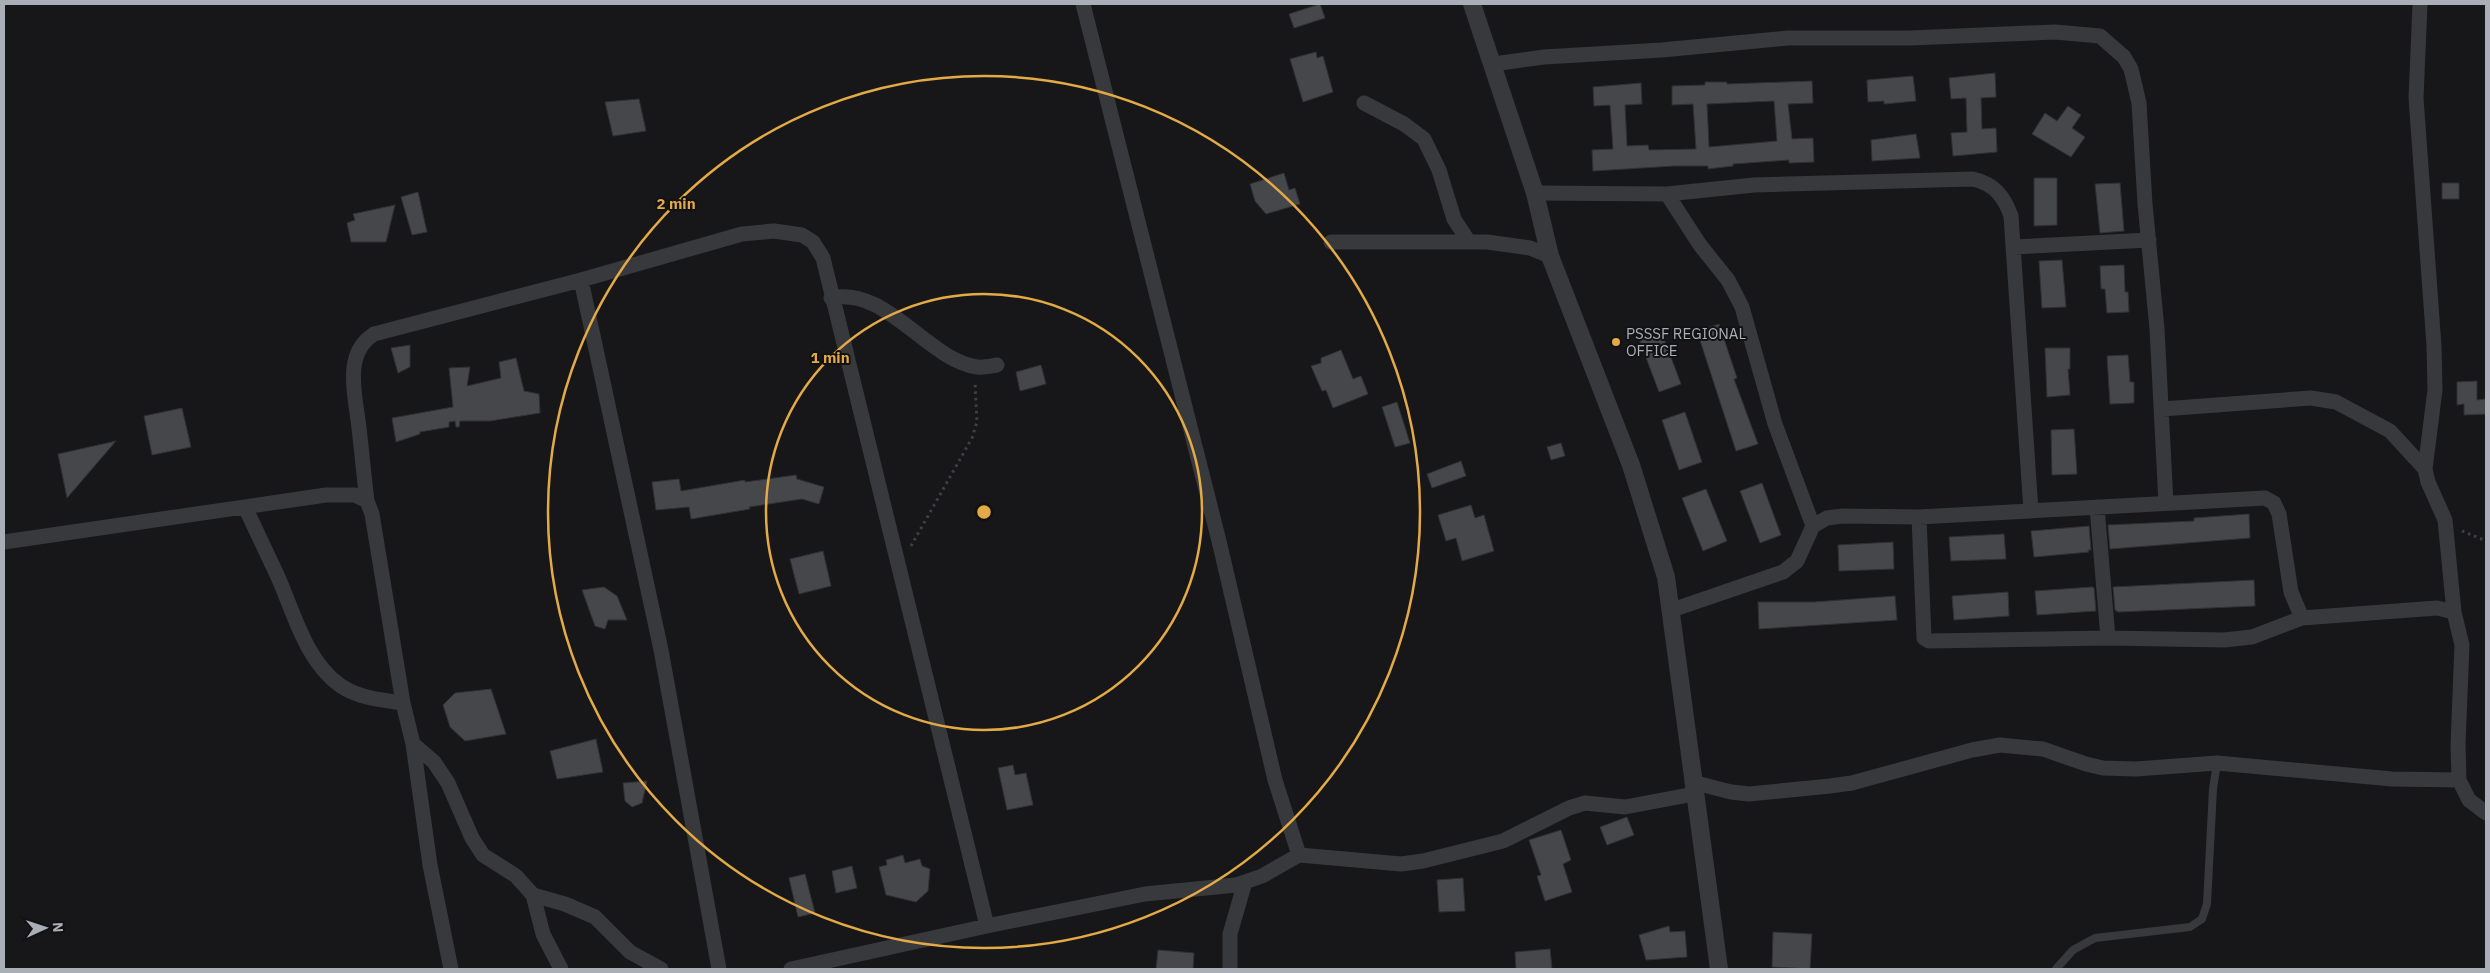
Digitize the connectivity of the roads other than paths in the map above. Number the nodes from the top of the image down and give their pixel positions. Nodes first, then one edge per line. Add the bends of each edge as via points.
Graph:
1 (1083, 4) edge
2 (1472, 4) edge
3 (2420, 4) edge
4 (1493, 64) junction
5 (1364, 104) dead end
6 (1535, 193) junction
7 (1667, 194) junction
8 (2149, 240) junction
9 (1331, 242) dead end
10 (1469, 242) junction
11 (2014, 247) junction
12 (1550, 256) junction
13 (581, 280) junction
14 (831, 298) junction
15 (997, 365) dead end
16 (2162, 409) junction
17 (2425, 470) junction
18 (367, 502) junction
19 (2166, 503) junction
20 (245, 507) junction
21 (2097, 507) junction
22 (2031, 511) junction
23 (1919, 517) junction
24 (1813, 526) junction
25 (4, 542) edge
26 (1672, 610) junction
27 (2454, 612) junction
28 (2302, 618) junction
29 (2108, 638) junction
30 (403, 703) junction
31 (414, 744) junction
32 (2217, 763) junction
33 (2459, 780) junction
34 (1693, 788) junction
35 (2486, 813) edge
36 (1299, 854) junction
37 (1246, 882) junction
38 (533, 895) junction
39 (987, 926) junction
40 (452, 969) edge
41 (561, 969) edge
42 (660, 969) edge
43 (719, 969) edge
44 (791, 969) edge
45 (1230, 969) edge
46 (1719, 969) edge
47 (2056, 969) edge

1 - 36 street via 1228,579 1275,780
2 - 4 street
3 - 17 street via 2416,98 2435,355 2435,390
4 - 6 street
4 - 8 street via 1788,38 1910,38 2056,32 2100,36 2124,57 2136,80
5 - 10 street via 1404,124 1424,139 1439,170 1454,219
6 - 7 street
6 - 12 street
7 - 11 street via 1754,185 1987,182 2006,202
7 - 24 street via 1700,245 1728,280 1742,307 1776,424
8 - 11 street
8 - 16 street
9 - 10 street
10 - 12 street via 1512,244
11 - 22 street
12 - 26 street via 1631,465 1666,577
13 - 14 street via 742,234 790,232 802,235 818,249 823,258
13 - 18 street via 374,334 366,339 354,366 353,387
13 - 43 street via 659,641
14 - 15 street via 856,297 882,309 955,359 974,366
14 - 39 street
16 - 17 street via 2311,398 2336,402 2390,431
16 - 19 street
17 - 27 street via 2445,520
18 - 20 street via 356,495 326,495
18 - 30 street via 378,546
19 - 21 street
19 - 28 street via 2265,498 2274,503 2279,514 2291,592
20 - 25 street
20 - 30 street via 321,668 356,694
21 - 22 street
21 - 29 street
22 - 23 street
23 - 24 street via 1843,516 1827,518
23 - 29 street via 1926,640
24 - 26 street via 1797,561 1783,572
26 - 34 street
27 - 28 street via 2437,608
27 - 33 street via 2462,645
28 - 29 street via 2252,637 2224,640
30 - 31 street
31 - 38 street via 434,762 448,783 483,855 516,876
31 - 40 street via 430,865
32 - 33 street via 2392,779
32 - 34 street via 2103,768 2043,749 2000,745 1852,783 1749,794
32 - 47 lane via 2207,904 2202,919 2190,927 2095,938 2072,950
33 - 35 street via 2469,800
34 - 36 street via 1625,807 1585,803 1503,840 1423,861 1401,864
34 - 46 street
36 - 37 street
37 - 39 street via 1145,894
37 - 45 street via 1230,934
38 - 41 street via 543,934
38 - 42 street via 595,917 630,952
39 - 44 street

